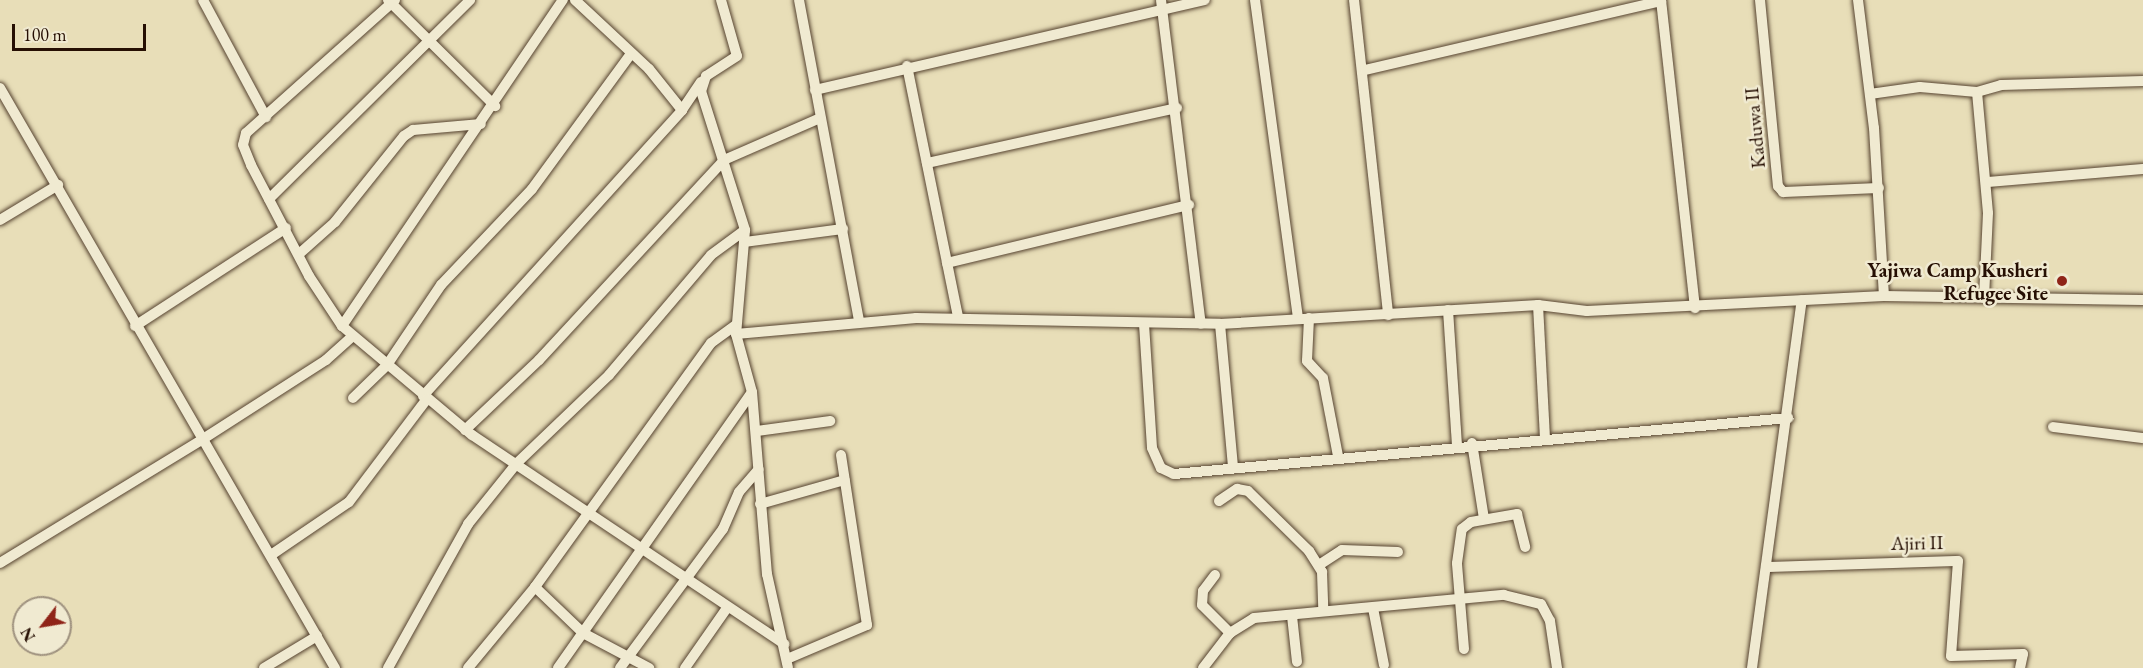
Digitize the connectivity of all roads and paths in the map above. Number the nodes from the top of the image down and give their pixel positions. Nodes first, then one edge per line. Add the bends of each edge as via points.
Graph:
1 (204, 0) edge
2 (470, 0) edge
3 (563, 0) edge
4 (576, 0) edge
5 (720, 0) edge
6 (799, 0) edge
7 (1205, 0) edge
8 (1255, 0) edge
9 (1354, 0) edge
10 (1661, 0) edge
11 (1760, 0) edge
12 (1858, 0) edge
13 (391, 1) edge
14 (1162, 5) edge
15 (429, 42) junction
16 (630, 54) junction
17 (907, 66) junction
18 (1365, 70) junction
19 (2143, 81) edge
20 (701, 82) junction
21 (0, 88) edge
22 (815, 90) junction
23 (1977, 92) junction
24 (1870, 94) junction
25 (495, 106) junction
26 (1177, 108) junction
27 (682, 110) junction
28 (266, 117) junction
29 (820, 118) junction
30 (482, 124) junction
31 (724, 160) junction
32 (927, 163) junction
33 (2143, 169) edge
34 (1987, 182) junction
35 (57, 185) junction
36 (1879, 188) junction
37 (269, 199) junction
38 (1189, 205) junction
39 (0, 220) edge
40 (286, 228) junction
41 (843, 229) junction
42 (746, 230) junction
43 (745, 242) junction
44 (299, 254) junction
45 (947, 263) junction
46 (1884, 296) junction
47 (1984, 298) junction
48 (1802, 300) junction
49 (2143, 300) edge
50 (1538, 305) junction
51 (1695, 308) junction
52 (1448, 310) junction
53 (1389, 315) junction
54 (958, 317) junction
55 (1304, 318) junction
56 (859, 321) junction
57 (1144, 324) junction
58 (1201, 324) junction
59 (1220, 324) junction
60 (135, 326) junction
61 (342, 326) junction
62 (736, 330) junction
63 (353, 336) junction
64 (387, 365) junction
65 (752, 393) junction
66 (353, 398) dead end
67 (425, 398) junction
68 (1788, 418) junction
69 (830, 421) dead end
70 (2053, 427) dead end
71 (465, 430) junction
72 (757, 431) junction
73 (1545, 438) junction
74 (2143, 438) edge
75 (202, 439) junction
76 (1472, 443) junction
77 (1457, 445) junction
78 (841, 455) dead end
79 (1338, 456) junction
80 (517, 463) junction
81 (1233, 468) junction
82 (759, 469) junction
83 (845, 480) junction
84 (1219, 501) dead end
85 (760, 504) junction
86 (591, 514) junction
87 (1484, 519) junction
88 (641, 547) junction
89 (1525, 547) dead end
90 (1398, 552) dead end
91 (271, 555) junction
92 (0, 563) edge
93 (1319, 565) junction
94 (1766, 567) junction
95 (1215, 574) dead end
96 (686, 579) junction
97 (535, 587) junction
98 (1460, 601) junction
99 (727, 608) junction
100 (1373, 608) junction
101 (1323, 610) junction
102 (1292, 615) junction
103 (583, 633) junction
104 (1230, 633) junction
105 (317, 636) junction
106 (784, 644) junction
107 (1464, 649) dead end
108 (628, 654) junction
109 (1297, 662) dead end
110 (788, 663) edge
111 (1384, 665) dead end
112 (264, 668) edge
113 (335, 668) edge
114 (388, 668) edge
115 (468, 668) edge
116 (558, 668) edge
117 (620, 668) edge
118 (649, 668) edge
119 (685, 668) edge
120 (1203, 668) edge
121 (1557, 668) edge
122 (1752, 668) edge
123 (2020, 668) edge

1 - 28 street
2 - 15 street
3 - 25 street
4 - 16 street
5 - 20 street via 737,56
6 - 22 street
7 - 14 street
8 - 55 street
9 - 18 street
10 - 18 street
10 - 51 street
11 - 36 street, Kaduwa II via 1778,186 1783,192
12 - 24 street
13 - 15 street
13 - 28 street
14 - 17 street via 1104,27
14 - 26 street
15 - 25 street
15 - 37 street
16 - 27 street
16 - 64 street via 532,189 441,285
17 - 22 street
17 - 32 street
18 - 53 street
19 - 23 street via 2001,85
20 - 27 street
20 - 31 street
21 - 35 street
22 - 29 street
23 - 24 street via 1920,87
23 - 34 street
24 - 36 street
25 - 30 street
26 - 32 street
26 - 38 street
27 - 67 street
28 - 37 street via 246,133 243,145
29 - 31 street
29 - 41 street
30 - 44 street via 413,130 404,136 335,222
30 - 61 street
31 - 42 street
31 - 71 street via 539,360
32 - 45 street
33 - 34 street
34 - 47 street
35 - 39 street
35 - 60 street
36 - 46 street
37 - 40 street
38 - 45 street
38 - 58 street
40 - 44 street
40 - 60 street
41 - 43 street
41 - 56 street
42 - 43 street
42 - 80 street via 711,255 609,375
43 - 62 street
44 - 61 street
45 - 54 street
46 - 47 street
46 - 48 street
47 - 49 street
48 - 51 street
48 - 68 street
50 - 51 street via 1587,311
50 - 52 street
50 - 73 street
52 - 53 street
52 - 77 street
53 - 55 street
54 - 56 street
54 - 57 street
55 - 59 street
55 - 79 street via 1307,361 1323,378
56 - 62 street
57 - 58 street
57 - 81 street via 1156,462 1174,474
58 - 59 street
59 - 81 street
60 - 75 street
61 - 63 street
62 - 65 street
62 - 86 street via 711,343
63 - 64 street
63 - 75 street via 326,360
64 - 66 street
64 - 67 street
65 - 72 street
65 - 88 street
67 - 71 street
67 - 91 street via 349,502
68 - 73 street
68 - 94 street
69 - 72 street
70 - 74 street
71 - 80 street
72 - 82 street
73 - 76 street
75 - 91 street
75 - 92 street
76 - 77 street
76 - 87 street
77 - 79 street
78 - 83 street
79 - 81 street
80 - 86 street
80 - 114 street via 468,524
82 - 85 street
82 - 96 street
83 - 85 street
83 - 110 street via 867,625
84 - 93 street via 1237,489 1248,491
85 - 106 street via 766,574
86 - 88 street
86 - 97 street
87 - 89 street via 1517,514
87 - 98 street via 1462,529 1458,542
88 - 96 street
88 - 103 street
90 - 93 street via 1342,550
91 - 105 street
93 - 101 street
94 - 122 street
94 - 123 street, Ajiri II via 1958,561 1951,656 2023,654
95 - 104 street via 1202,605
96 - 99 street
96 - 108 street
97 - 103 street
97 - 115 street
98 - 100 street
98 - 107 street
98 - 121 street via 1504,595 1541,604 1550,621
99 - 106 street
99 - 119 street
100 - 101 street
100 - 111 street
101 - 102 street
102 - 104 street via 1254,618
102 - 109 street
103 - 108 street
103 - 116 street
104 - 120 street
105 - 112 street
105 - 113 street
106 - 110 street
108 - 117 street
108 - 118 street

